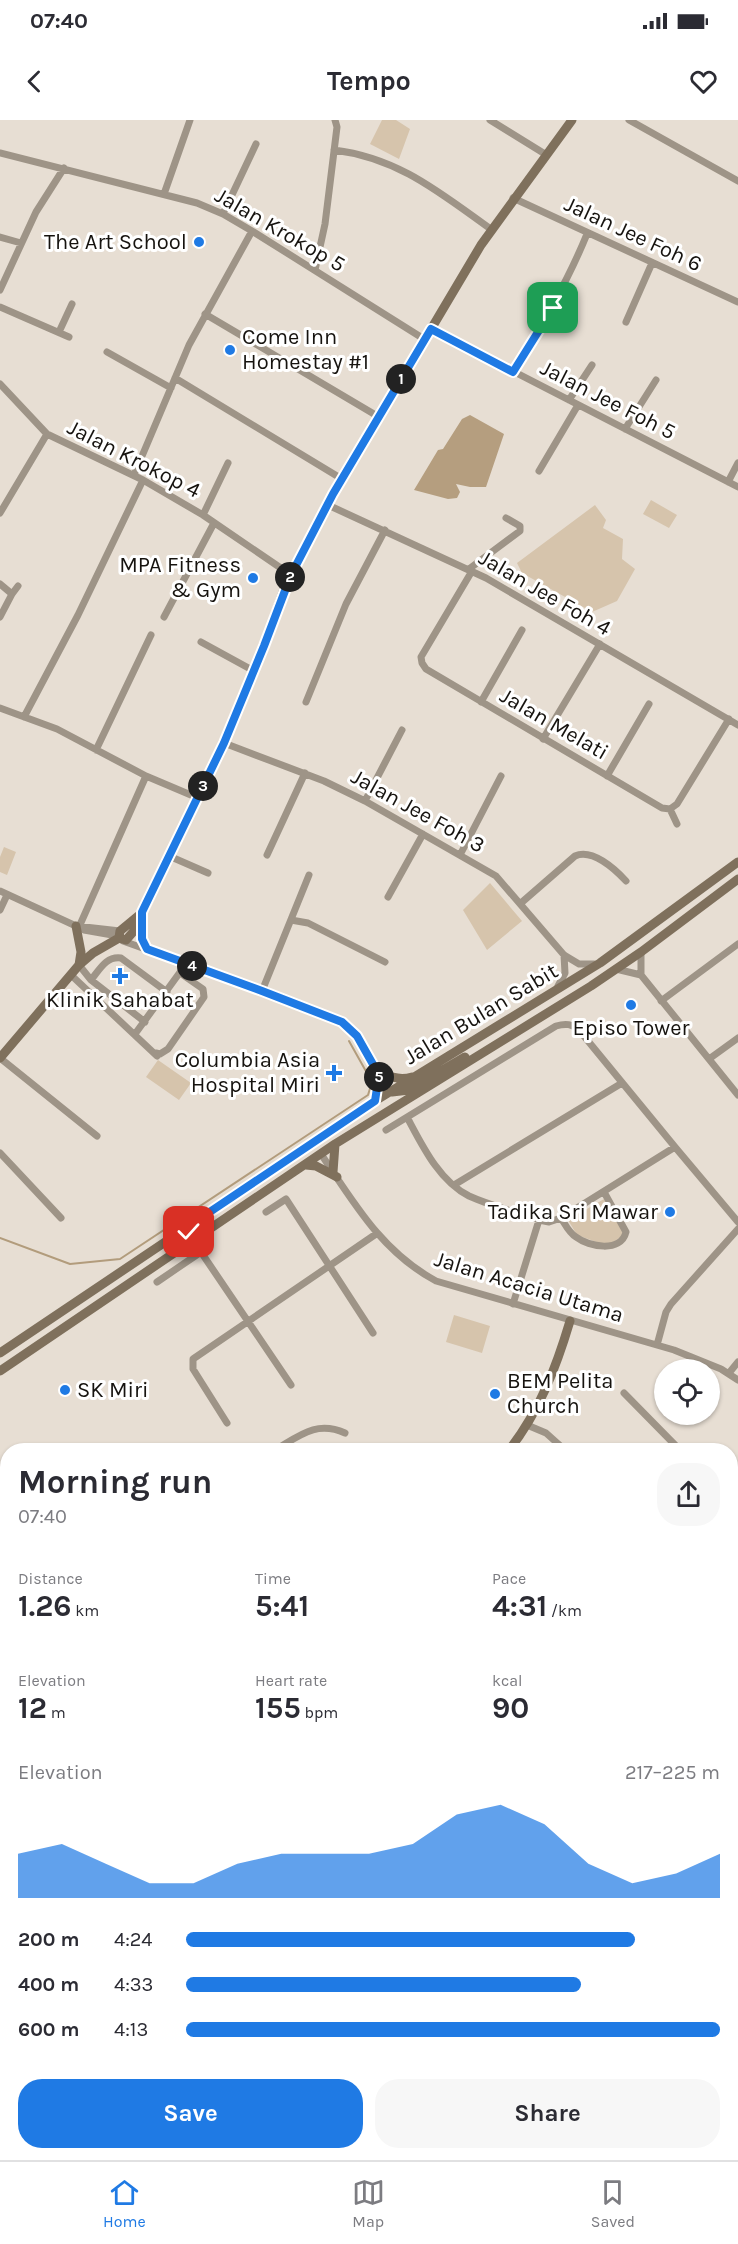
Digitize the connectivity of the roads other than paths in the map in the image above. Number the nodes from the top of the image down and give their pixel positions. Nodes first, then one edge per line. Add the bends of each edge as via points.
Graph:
1 (190, 120) edge
2 (335, 120) edge
3 (490, 120) edge
4 (572, 120) edge
5 (629, 120) edge
6 (256, 144) dead end
7 (334, 150) junction
8 (0, 153) edge
9 (545, 154) junction
10 (63, 168) junction
11 (738, 182) edge
12 (164, 194) junction
13 (513, 198) junction
14 (223, 214) junction
15 (492, 230) junction
16 (252, 231) junction
17 (587, 234) junction
18 (0, 237) edge
19 (21, 243) junction
20 (652, 263) junction
21 (315, 270) junction
22 (0, 290) edge
23 (738, 302) edge
24 (72, 304) dead end
25 (0, 307) edge
26 (206, 314) junction
27 (626, 322) dead end
28 (431, 329) junction
29 (59, 332) junction
30 (69, 337) dead end
31 (424, 339) junction
32 (107, 352) dead end
33 (592, 365) dead end
34 (513, 372) junction
35 (175, 378) junction
36 (656, 380) dead end
37 (0, 384) edge
38 (171, 388) junction
39 (569, 400) junction
40 (578, 405) junction
41 (379, 417) junction
42 (625, 429) junction
43 (47, 434) junction
44 (738, 463) edge
45 (228, 464) dead end
46 (539, 471) dead end
47 (134, 475) junction
48 (342, 479) junction
49 (143, 480) junction
50 (728, 482) junction
51 (738, 487) edge
52 (328, 505) junction
53 (0, 513) edge
54 (203, 515) junction
55 (506, 518) dead end
56 (214, 523) junction
57 (385, 530) junction
58 (470, 570) junction
59 (291, 575) junction
60 (0, 584) edge
61 (18, 586) dead end
62 (12, 594) junction
63 (0, 617) edge
64 (164, 617) dead end
65 (522, 630) dead end
66 (151, 635) dead end
67 (201, 642) dead end
68 (600, 645) junction
69 (254, 671) junction
70 (306, 702) dead end
71 (481, 702) junction
72 (649, 704) dead end
73 (0, 708) edge
74 (24, 717) junction
75 (729, 719) junction
76 (738, 725) edge
77 (402, 730) dead end
78 (543, 739) junction
79 (224, 743) junction
80 (96, 750) junction
81 (305, 773) junction
82 (146, 776) junction
83 (501, 776) dead end
84 (607, 776) junction
85 (198, 798) junction
86 (365, 801) junction
87 (670, 809) junction
88 (677, 824) dead end
89 (423, 834) junction
90 (267, 855) dead end
91 (460, 855) junction
92 (169, 856) junction
93 (738, 862) edge
94 (208, 873) dead end
95 (309, 875) dead end
96 (738, 879) edge
97 (626, 881) dead end
98 (4, 893) edge
99 (388, 897) dead end
100 (521, 903) junction
101 (0, 910) edge
102 (142, 917) junction
103 (291, 920) junction
104 (78, 926) junction
105 (123, 936) junction
106 (738, 944) edge
107 (145, 947) junction
108 (641, 952) junction
109 (564, 955) junction
110 (385, 962) dead end
111 (600, 963) junction
112 (186, 964) junction
113 (79, 965) junction
114 (616, 969) junction
115 (180, 973) junction
116 (71, 975) junction
117 (640, 975) junction
118 (91, 980) junction
119 (591, 986) junction
120 (262, 991) junction
121 (167, 992) junction
122 (553, 993) junction
123 (113, 999) junction
124 (661, 1001) junction
125 (105, 1006) junction
126 (145, 1022) junction
127 (135, 1034) junction
128 (738, 1038) edge
129 (0, 1058) edge
130 (709, 1059) junction
131 (377, 1072) junction
132 (416, 1076) junction
133 (622, 1083) junction
134 (390, 1092) junction
135 (738, 1095) edge
136 (375, 1101) junction
137 (407, 1117) junction
138 (386, 1130) dead end
139 (97, 1136) dead end
140 (335, 1144) junction
141 (675, 1147) junction
142 (0, 1153) edge
143 (321, 1154) junction
144 (306, 1165) junction
145 (335, 1174) junction
146 (454, 1185) junction
147 (604, 1192) junction
148 (266, 1212) dead end
149 (61, 1218) dead end
150 (561, 1218) junction
151 (539, 1220) junction
152 (738, 1222) edge
153 (738, 1229) edge
154 (376, 1234) junction
155 (171, 1238) junction
156 (330, 1265) junction
157 (156, 1282) dead end
158 (513, 1304) junction
159 (248, 1320) junction
160 (570, 1321) junction
161 (373, 1333) dead end
162 (657, 1345) junction
163 (0, 1353) edge
164 (738, 1362) edge
165 (0, 1371) edge
166 (729, 1373) junction
167 (738, 1380) edge
168 (291, 1385) dead end
169 (624, 1393) dead end
170 (227, 1423) dead end
171 (527, 1425) junction
172 (345, 1432) dead end
173 (288, 1443) edge
174 (514, 1443) edge
175 (557, 1443) edge
176 (673, 1443) edge

1 - 12 street
2 - 7 street
3 - 9 street
4 - 9 main road
5 - 11 street
6 - 14 street
7 - 15 street via 360,153 417,178
7 - 21 street
8 - 10 street, Jalan Krokop 5
9 - 13 main road
10 - 12 street, Jalan Krokop 5
10 - 19 street
12 - 14 street, Jalan Krokop 5 via 197,202
13 - 15 main road
13 - 17 street, Jalan Jee Foh 6
14 - 16 street, Jalan Krokop 5
15 - 28 main road
16 - 21 street, Jalan Krokop 5
16 - 26 street
17 - 20 street, Jalan Jee Foh 6
17 - 34 street via 553,308
18 - 19 street
19 - 22 street
20 - 23 street, Jalan Jee Foh 6
20 - 27 street
21 - 31 street, Jalan Krokop 5
24 - 29 street
25 - 29 street
26 - 35 street
26 - 41 street
28 - 31 main road
28 - 34 street, Jalan Jee Foh 5
29 - 30 street
31 - 41 main road
32 - 38 street
33 - 39 street
34 - 39 street, Jalan Jee Foh 5
35 - 38 street
35 - 48 street
36 - 42 street
37 - 43 street, Jalan Krokop 4
38 - 47 street
39 - 40 street, Jalan Jee Foh 5
40 - 42 street, Jalan Jee Foh 5
40 - 46 street
41 - 48 main road
42 - 50 street, Jalan Jee Foh 5
43 - 47 street, Jalan Krokop 4
43 - 53 street
44 - 50 street
45 - 54 street
47 - 49 street, Jalan Krokop 4
48 - 52 main road
49 - 54 street, Jalan Krokop 4
49 - 74 street
50 - 51 street, Jalan Jee Foh 5
52 - 57 street, Jalan Jee Foh 4
52 - 59 main road
54 - 56 street, Jalan Krokop 4
55 - 58 street via 520,526 520,531
56 - 59 street, Jalan Krokop 4
56 - 64 street
57 - 58 street, Jalan Jee Foh 4
57 - 70 street via 346,604
58 - 68 street, Jalan Jee Foh 4
58 - 71 street, Jalan Melati via 421,657 426,669
59 - 69 main road
60 - 62 street
61 - 62 street
62 - 63 street
65 - 71 street
66 - 80 street
67 - 69 street
68 - 75 street, Jalan Jee Foh 4
68 - 78 street
69 - 79 main road
71 - 78 street, Jalan Melati
72 - 84 street
73 - 74 street
74 - 80 street
75 - 76 street, Jalan Jee Foh 4
75 - 87 street via 677,804
77 - 86 street
78 - 84 street, Jalan Melati
79 - 81 street, Jalan Jee Foh 3
79 - 85 main road
80 - 82 street
81 - 86 street, Jalan Jee Foh 3
81 - 90 street
82 - 85 street
82 - 104 street
83 - 91 street
84 - 87 street, Jalan Melati
85 - 92 main road
86 - 89 street, Jalan Jee Foh 3
87 - 88 street
89 - 91 street, Jalan Jee Foh 3
89 - 99 street
91 - 100 street, Jalan Jee Foh 3 via 496,876
92 - 94 street
92 - 102 main road
93 - 111 main road, Jalan Bulan Sabit
95 - 103 street
96 - 108 main road, Jalan Bulan Sabit
97 - 100 street via 616,869 583,853
98 - 101 street
98 - 104 street
100 - 109 street, Jalan Jee Foh 3
102 - 105 main road
102 - 107 main road
103 - 110 street via 308,923
103 - 120 street
104 - 105 street via 92,933
104 - 113 main road
105 - 107 street
105 - 113 main road
106 - 124 street
107 - 112 street
108 - 114 main road, Jalan Bulan Sabit
108 - 117 street
109 - 111 street via 579,964
109 - 122 street via 563,980
111 - 122 main road, Jalan Bulan Sabit
112 - 115 street
112 - 120 street
113 - 116 main road
113 - 118 street
114 - 117 street
114 - 119 main road, Jalan Bulan Sabit
115 - 121 street
115 - 127 street via 203,989 204,997 168,1049 157,1054
116 - 125 street
116 - 129 main road
117 - 124 street
118 - 121 street via 107,961 121,958
118 - 123 street
119 - 134 main road via 576,990 409,1090
119 - 140 main road, Jalan Bulan Sabit
120 - 131 street via 342,1022 357,1036
121 - 126 street
122 - 132 main road, Jalan Bulan Sabit
123 - 125 street
123 - 126 street
124 - 130 street
125 - 127 street
126 - 127 street
128 - 130 street
129 - 139 street
130 - 135 street
131 - 132 main road via 394,1078
131 - 134 street
131 - 136 main road
132 - 134 main road, Jalan Bulan Sabit
133 - 137 street via 579,1030 566,1024 556,1026
133 - 141 street
133 - 146 street
134 - 136 main road, Jalan Bulan Sabit
136 - 155 main road, Jalan Bulan Sabit
137 - 138 street
137 - 146 street via 427,1154
140 - 143 main road, Jalan Bulan Sabit
140 - 145 main road
141 - 147 street
141 - 152 street
142 - 149 street
143 - 144 main road, Jalan Bulan Sabit
143 - 145 street, Jalan Acacia Utama
143 - 155 main road via 300,1158 194,1230
144 - 145 main road
144 - 165 main road, Jalan Bulan Sabit
145 - 154 street, Jalan Acacia Utama
146 - 151 street via 468,1195
147 - 150 street
147 - 150 street via 626,1232 617,1244 600,1246 578,1239
148 - 156 street via 286,1199
150 - 151 street
151 - 158 street
153 - 162 street via 671,1304
154 - 156 street
154 - 158 street, Jalan Acacia Utama via 413,1269 436,1281
155 - 163 main road, Jalan Bulan Sabit
156 - 159 street
156 - 161 street
157 - 159 street via 201,1252
158 - 160 street, Jalan Acacia Utama
159 - 168 street
159 - 170 street via 192,1359 191,1364
160 - 162 street, Jalan Acacia Utama
160 - 171 main road via 560,1356
162 - 166 street, Jalan Acacia Utama
164 - 166 street
166 - 167 street, Jalan Acacia Utama
169 - 176 street
171 - 174 main road
171 - 175 street
172 - 173 street via 318,1427

